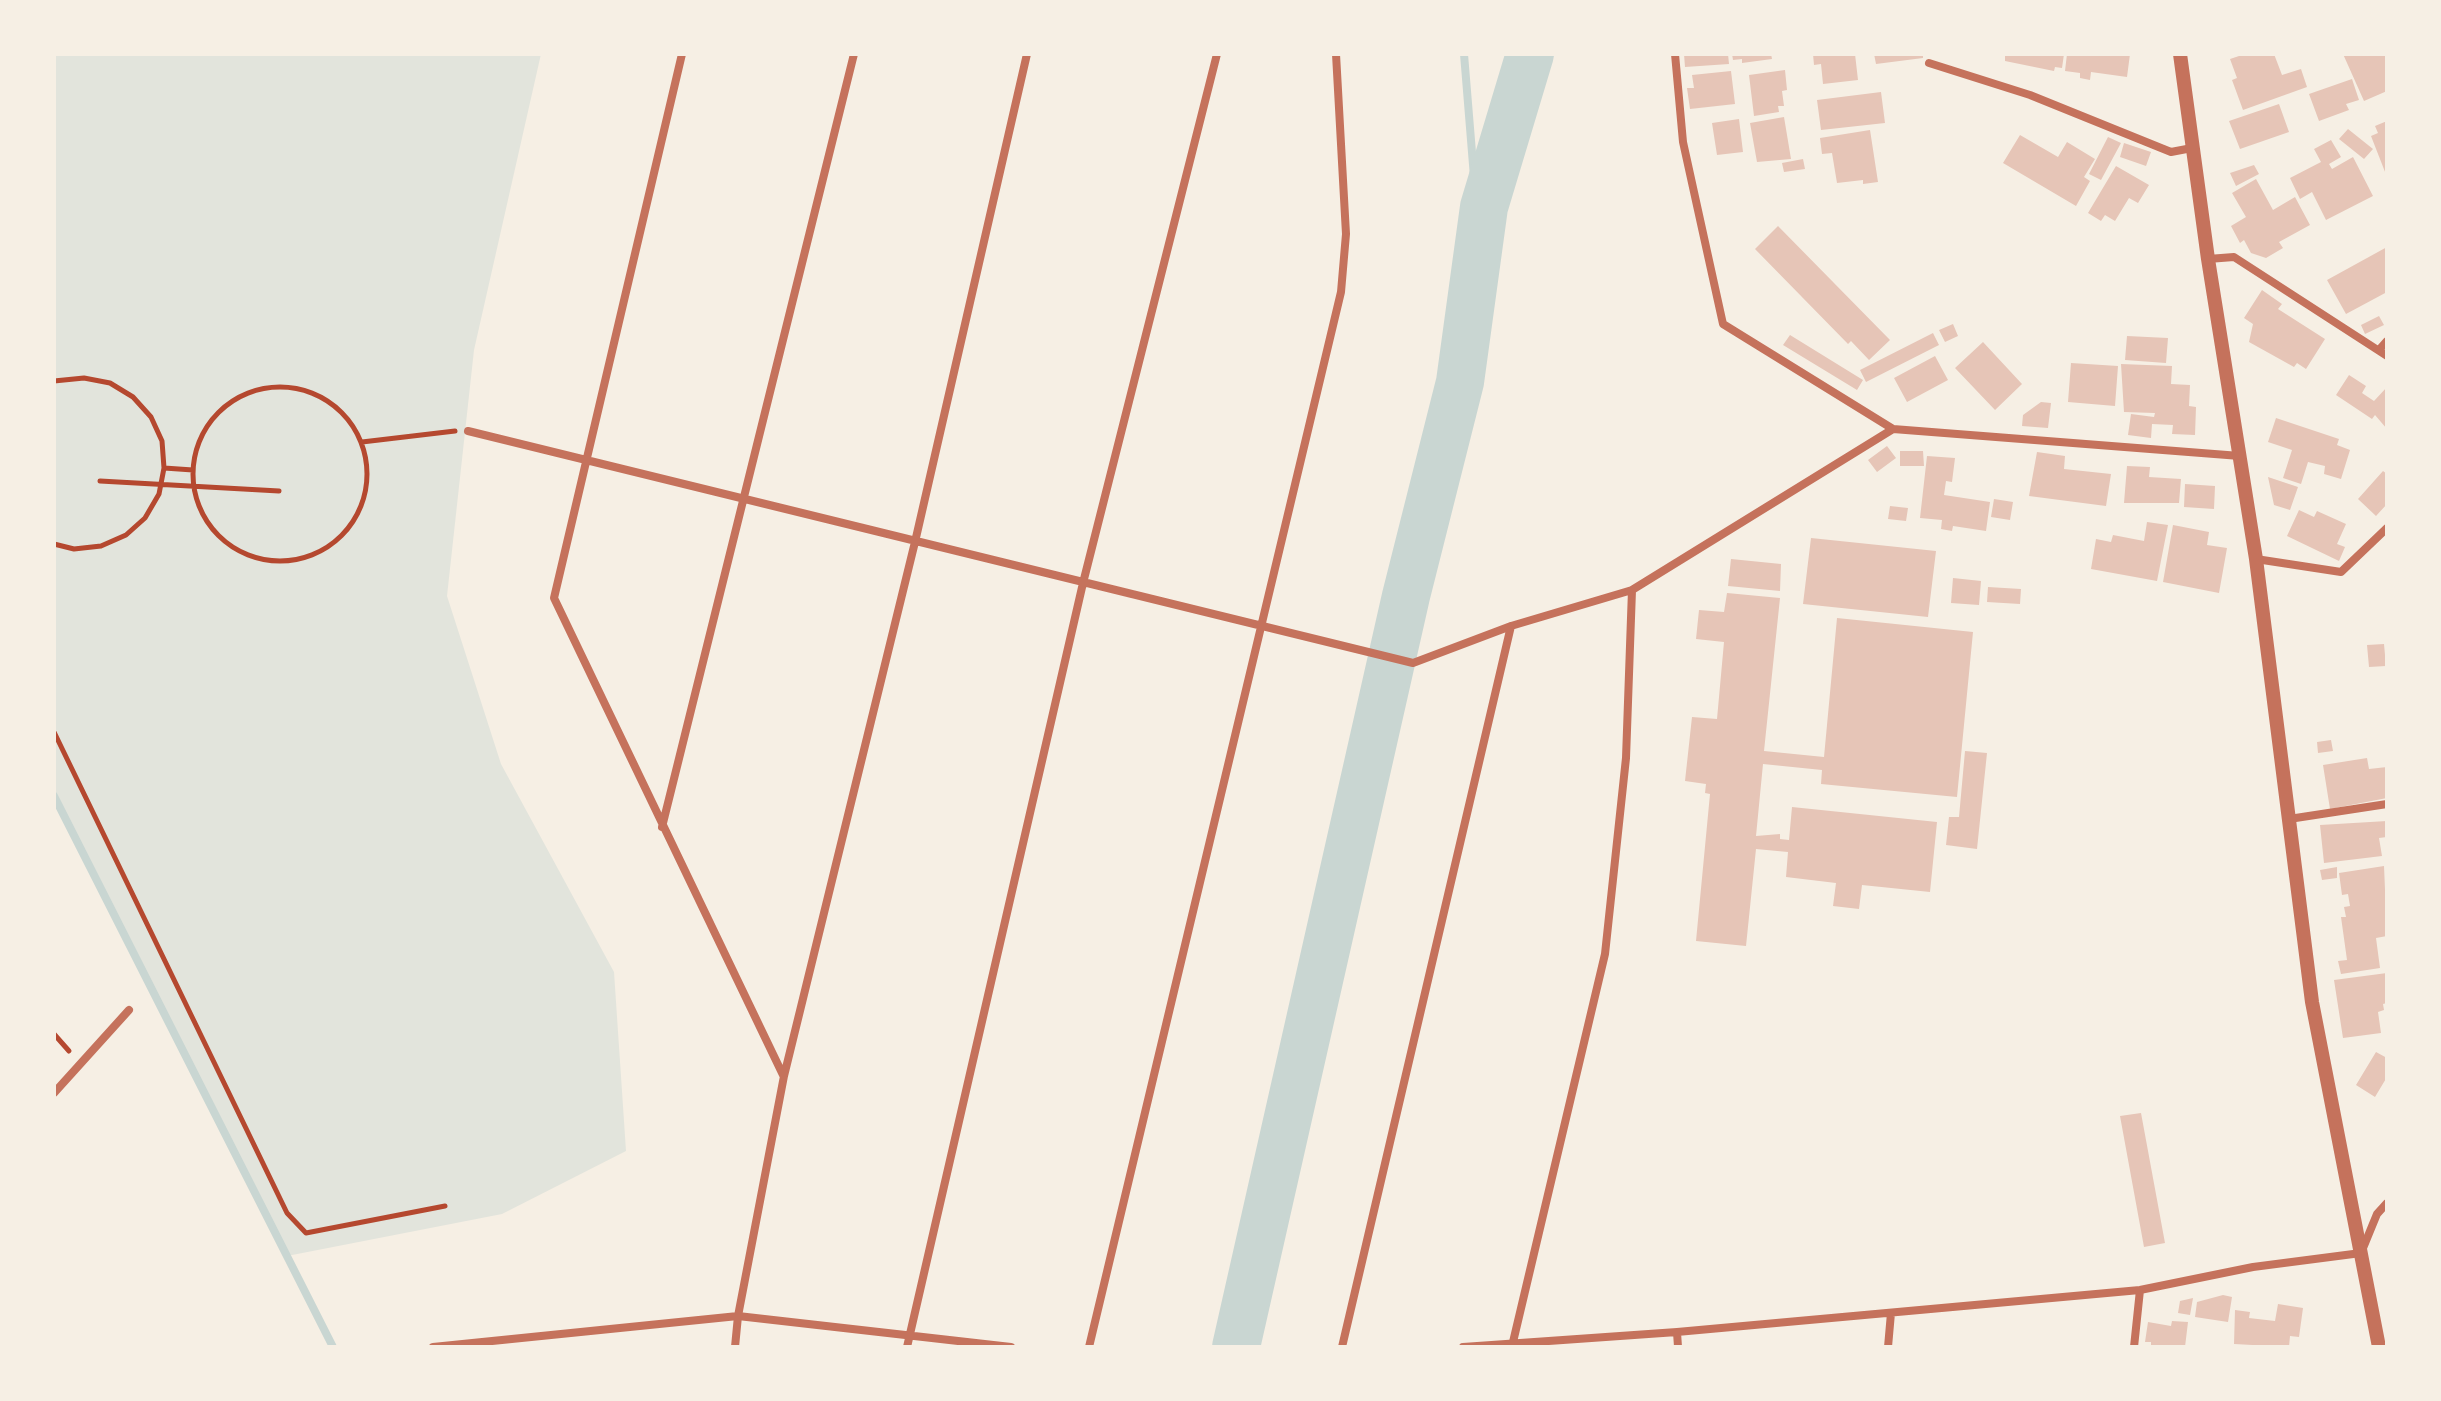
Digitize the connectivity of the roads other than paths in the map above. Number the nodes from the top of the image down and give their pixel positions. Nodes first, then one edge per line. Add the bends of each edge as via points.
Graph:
1 (682, 54) edge
2 (854, 54) edge
3 (1027, 54) edge
4 (1217, 54) edge
5 (1336, 54) edge
6 (1675, 54) edge
7 (2180, 54) edge
8 (1929, 63) dead end
9 (2192, 148) junction
10 (2208, 259) junction
11 (2387, 341) edge
12 (2383, 353) edge
13 (1893, 429) junction
14 (468, 431) road end
15 (2240, 456) junction
16 (588, 461) junction
17 (744, 499) junction
18 (2387, 528) edge
19 (915, 542) junction
20 (2256, 559) junction
21 (1083, 583) junction
22 (1632, 590) junction
23 (1511, 626) junction
24 (1262, 628) junction
25 (2387, 804) edge
26 (2289, 819) junction
27 (662, 828) junction
28 (129, 1010) dead end
29 (784, 1076) junction
30 (54, 1093) edge
31 (2387, 1203) edge
32 (2361, 1253) junction
33 (2140, 1290) junction
34 (1891, 1313) junction
35 (738, 1316) junction
36 (1677, 1332) junction
37 (907, 1335) junction
38 (2381, 1338) edge
39 (1513, 1342) junction
40 (468, 1345) edge
41 (433, 1347) edge
42 (735, 1347) edge
43 (907, 1347) edge
44 (1011, 1347) edge
45 (1089, 1347) edge
46 (1342, 1347) edge
47 (1463, 1347) edge
48 (1678, 1347) edge
49 (1888, 1347) edge
50 (2134, 1347) edge

1 - 16 street
2 - 17 street
3 - 19 street
4 - 21 street
5 - 24 street via 1346,234 1341,292
6 - 13 street via 1683,142 1723,324
7 - 9 street
8 - 9 street via 2030,95 2171,152
9 - 10 street
10 - 12 street via 2234,257
10 - 15 street
11 - 12 street
13 - 15 street
13 - 22 street
14 - 16 street
15 - 20 street
16 - 17 street
16 - 27 street via 554,598
17 - 19 street
17 - 27 street
18 - 20 street via 2341,572
19 - 21 street
19 - 29 street
20 - 26 street
21 - 24 street
21 - 37 street
22 - 23 street
22 - 39 street via 1626,758 1605,954
23 - 24 street via 1413,663
23 - 46 street
24 - 45 street
25 - 26 street
26 - 32 street via 2312,1002
27 - 29 street
28 - 30 street
29 - 35 street
31 - 32 street
32 - 33 street via 2253,1267
32 - 38 street
33 - 34 street
33 - 50 street
34 - 36 street
34 - 49 street
35 - 37 street
35 - 40 street
35 - 42 street
36 - 39 street
36 - 48 street
37 - 43 street
37 - 44 street
39 - 47 street
40 - 41 street

